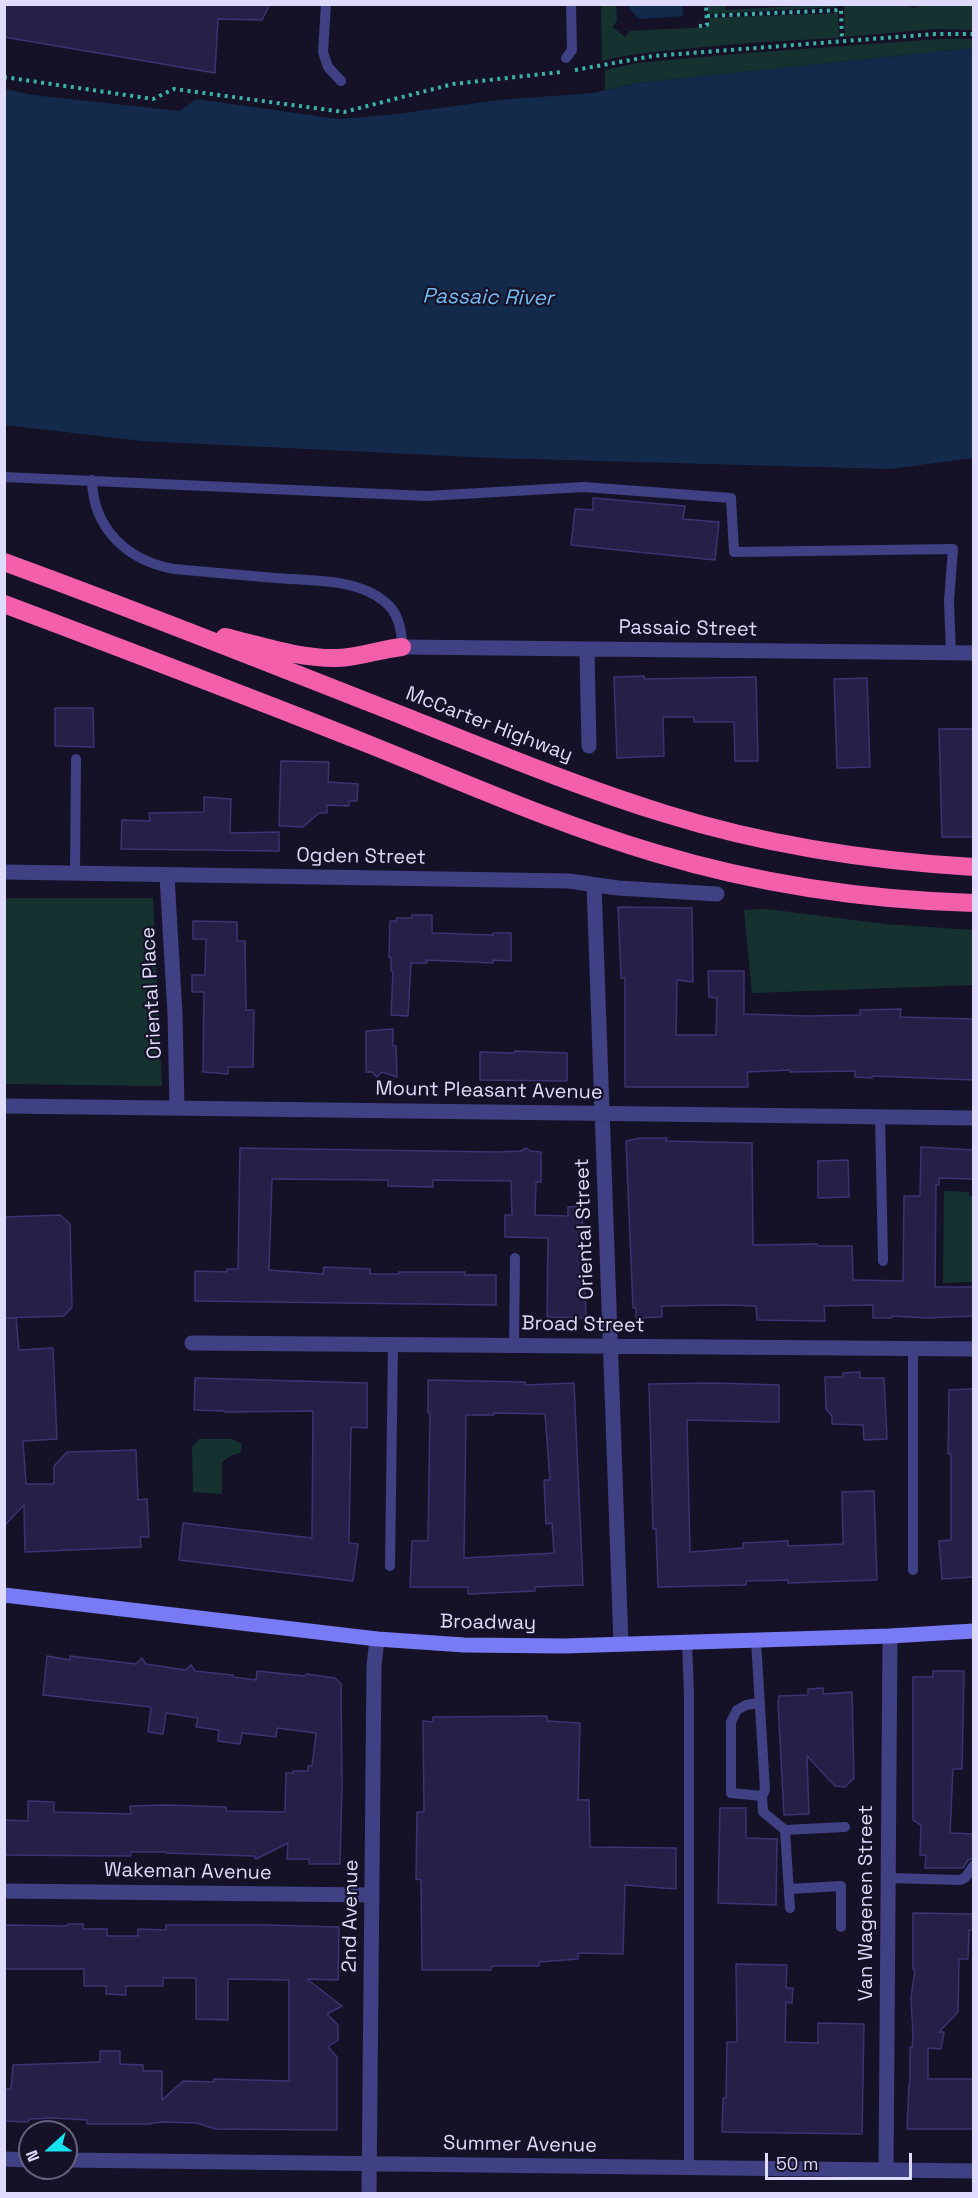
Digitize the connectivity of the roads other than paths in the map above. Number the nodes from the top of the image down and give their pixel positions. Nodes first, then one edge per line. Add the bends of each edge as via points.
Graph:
1 (326, 4) edge
2 (571, 4) edge
3 (566, 58) dead end
4 (341, 81) dead end
5 (4, 477) edge
6 (92, 480) junction
7 (4, 562) edge
8 (4, 604) edge
9 (155, 619) junction
10 (402, 647) junction
11 (587, 649) junction
12 (951, 653) junction
13 (974, 653) edge
14 (589, 746) dead end
15 (76, 759) dead end
16 (974, 867) edge
17 (4, 872) edge
18 (75, 874) junction
19 (167, 876) junction
20 (594, 885) junction
21 (717, 894) dead end
22 (974, 903) edge
23 (4, 1106) edge
24 (177, 1108) junction
25 (602, 1113) junction
26 (880, 1117) junction
27 (974, 1118) edge
28 (515, 1257) dead end
29 (883, 1262) dead end
30 (192, 1343) dead end
31 (393, 1344) junction
32 (514, 1345) junction
33 (610, 1346) junction
34 (913, 1349) junction
35 (974, 1349) edge
36 (390, 1566) dead end
37 (913, 1570) dead end
38 (4, 1595) edge
39 (974, 1631) edge
40 (890, 1635) junction
41 (377, 1639) junction
42 (756, 1640) junction
43 (687, 1642) junction
44 (621, 1644) junction
45 (759, 1703) junction
46 (762, 1796) junction
47 (845, 1827) dead end
48 (785, 1830) junction
49 (974, 1865) edge
50 (889, 1878) junction
51 (789, 1889) junction
52 (4, 1891) edge
53 (372, 1895) junction
54 (790, 1908) dead end
55 (842, 1927) dead end
56 (78, 2160) edge
57 (369, 2164) junction
58 (689, 2168) junction
59 (886, 2170) junction
60 (974, 2171) edge
61 (369, 2193) edge

1 - 4 lane via 323,52 328,67
2 - 3 lane via 572,50
5 - 6 lane
6 - 10 lane via 93,500 100,518 121,544 139,558 174,569 366,590 393,609 401,628
6 - 12 lane via 428,496 584,487 731,498 734,552 953,549 949,592
7 - 9 highway, McCarter Highway
8 - 22 highway via 550,817 656,854 823,890
9 - 10 highway via 317,657 350,657
9 - 16 highway, McCarter Highway via 667,815 828,851
10 - 11 street, Passaic Street
11 - 12 street, Passaic Street
11 - 14 street
12 - 13 street, Passaic Street
15 - 18 lane
17 - 18 street, Ogden Street
18 - 19 street, Ogden Street
19 - 20 street, Ogden Street via 569,881
19 - 24 street, Oriental Place
20 - 21 street, Ogden Street
20 - 25 street, Oriental Street
23 - 24 street, Mount Pleasant Avenue
24 - 25 street, Mount Pleasant Avenue
25 - 26 street, Mount Pleasant Avenue
25 - 33 street, Oriental Street
26 - 27 street, Mount Pleasant Avenue
26 - 29 lane
28 - 32 lane
30 - 31 street, Broad Street
31 - 32 street, Broad Street
31 - 36 lane
32 - 33 street, Broad Street
33 - 34 street, Broad Street
33 - 44 street, Oriental Street
34 - 35 street, Broad Street
34 - 37 lane
38 - 41 main road, Broadway
39 - 40 main road, Broadway
40 - 42 main road, Broadway
40 - 50 street, Van Wagenen Street
41 - 44 main road, Broadway via 496,1646
41 - 53 street, 2nd Avenue
42 - 43 main road, Broadway
42 - 45 lane
43 - 44 main road, Broadway
43 - 58 lane
45 - 46 lane via 765,1790
45 - 46 lane via 737,1710 730,1722 730,1787 731,1793
46 - 48 lane via 763,1812
47 - 48 lane
48 - 51 lane
49 - 50 lane via 960,1880
50 - 59 street, Van Wagenen Street
51 - 54 lane
51 - 55 lane via 842,1886
52 - 53 street, Wakeman Avenue
53 - 57 street, 2nd Avenue
56 - 57 street, Summer Avenue
57 - 58 street, Summer Avenue
57 - 61 street, 2nd Avenue
58 - 59 street, Summer Avenue
59 - 60 street, Summer Avenue

